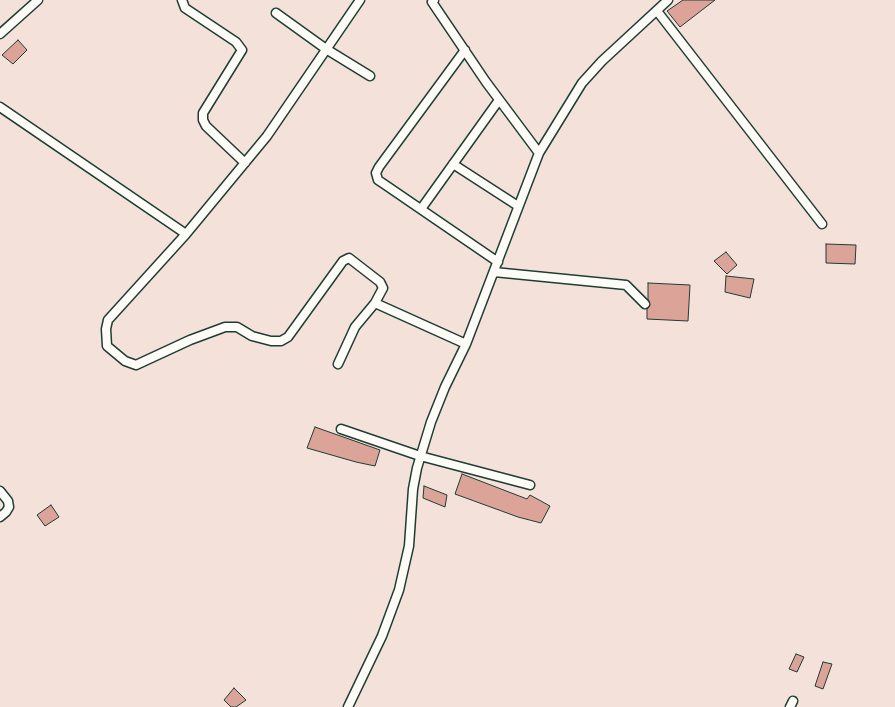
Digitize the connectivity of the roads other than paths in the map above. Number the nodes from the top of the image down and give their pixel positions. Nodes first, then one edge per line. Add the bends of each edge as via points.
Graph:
1 (38, 0) edge
2 (182, 0) edge
3 (360, 0) edge
4 (668, 0) edge
5 (432, 1) edge
6 (657, 11) junction
7 (276, 13) dead end
8 (0, 34) edge
9 (326, 50) junction
10 (465, 50) junction
11 (370, 76) dead end
12 (499, 100) junction
13 (0, 107) edge
14 (539, 153) junction
15 (245, 163) junction
16 (453, 164) junction
17 (518, 206) junction
18 (421, 209) junction
19 (822, 224) dead end
20 (186, 234) junction
21 (498, 262) junction
22 (494, 272) junction
23 (375, 304) junction
24 (646, 304) dead end
25 (466, 344) junction
26 (338, 364) dead end
27 (342, 429) dead end
28 (420, 456) junction
29 (530, 485) dead end
30 (0, 491) edge
31 (0, 517) edge
32 (348, 707) edge

1 - 8 street
2 - 15 street via 186,8 236,42 242,50 203,113 203,120
3 - 9 street
4 - 6 street
5 - 10 street
6 - 14 street via 582,83
6 - 19 street
7 - 9 street
9 - 11 street
9 - 15 street
10 - 12 street
10 - 18 street via 376,173 378,180
12 - 14 street
12 - 16 street
13 - 20 street
14 - 17 street
15 - 20 street
16 - 17 street
16 - 18 street
17 - 21 street
18 - 21 street
20 - 23 street via 108,320 107,346 125,361 136,365 225,327 237,327 252,336 281,341 288,337 343,261 349,258 380,282 383,288
21 - 22 street
22 - 24 street via 626,285
22 - 25 street
23 - 25 street
23 - 26 street via 355,327
25 - 28 street via 445,387
27 - 28 street
28 - 29 street
28 - 32 street via 413,489 409,546 399,590 382,636
30 - 31 street via 9,507

